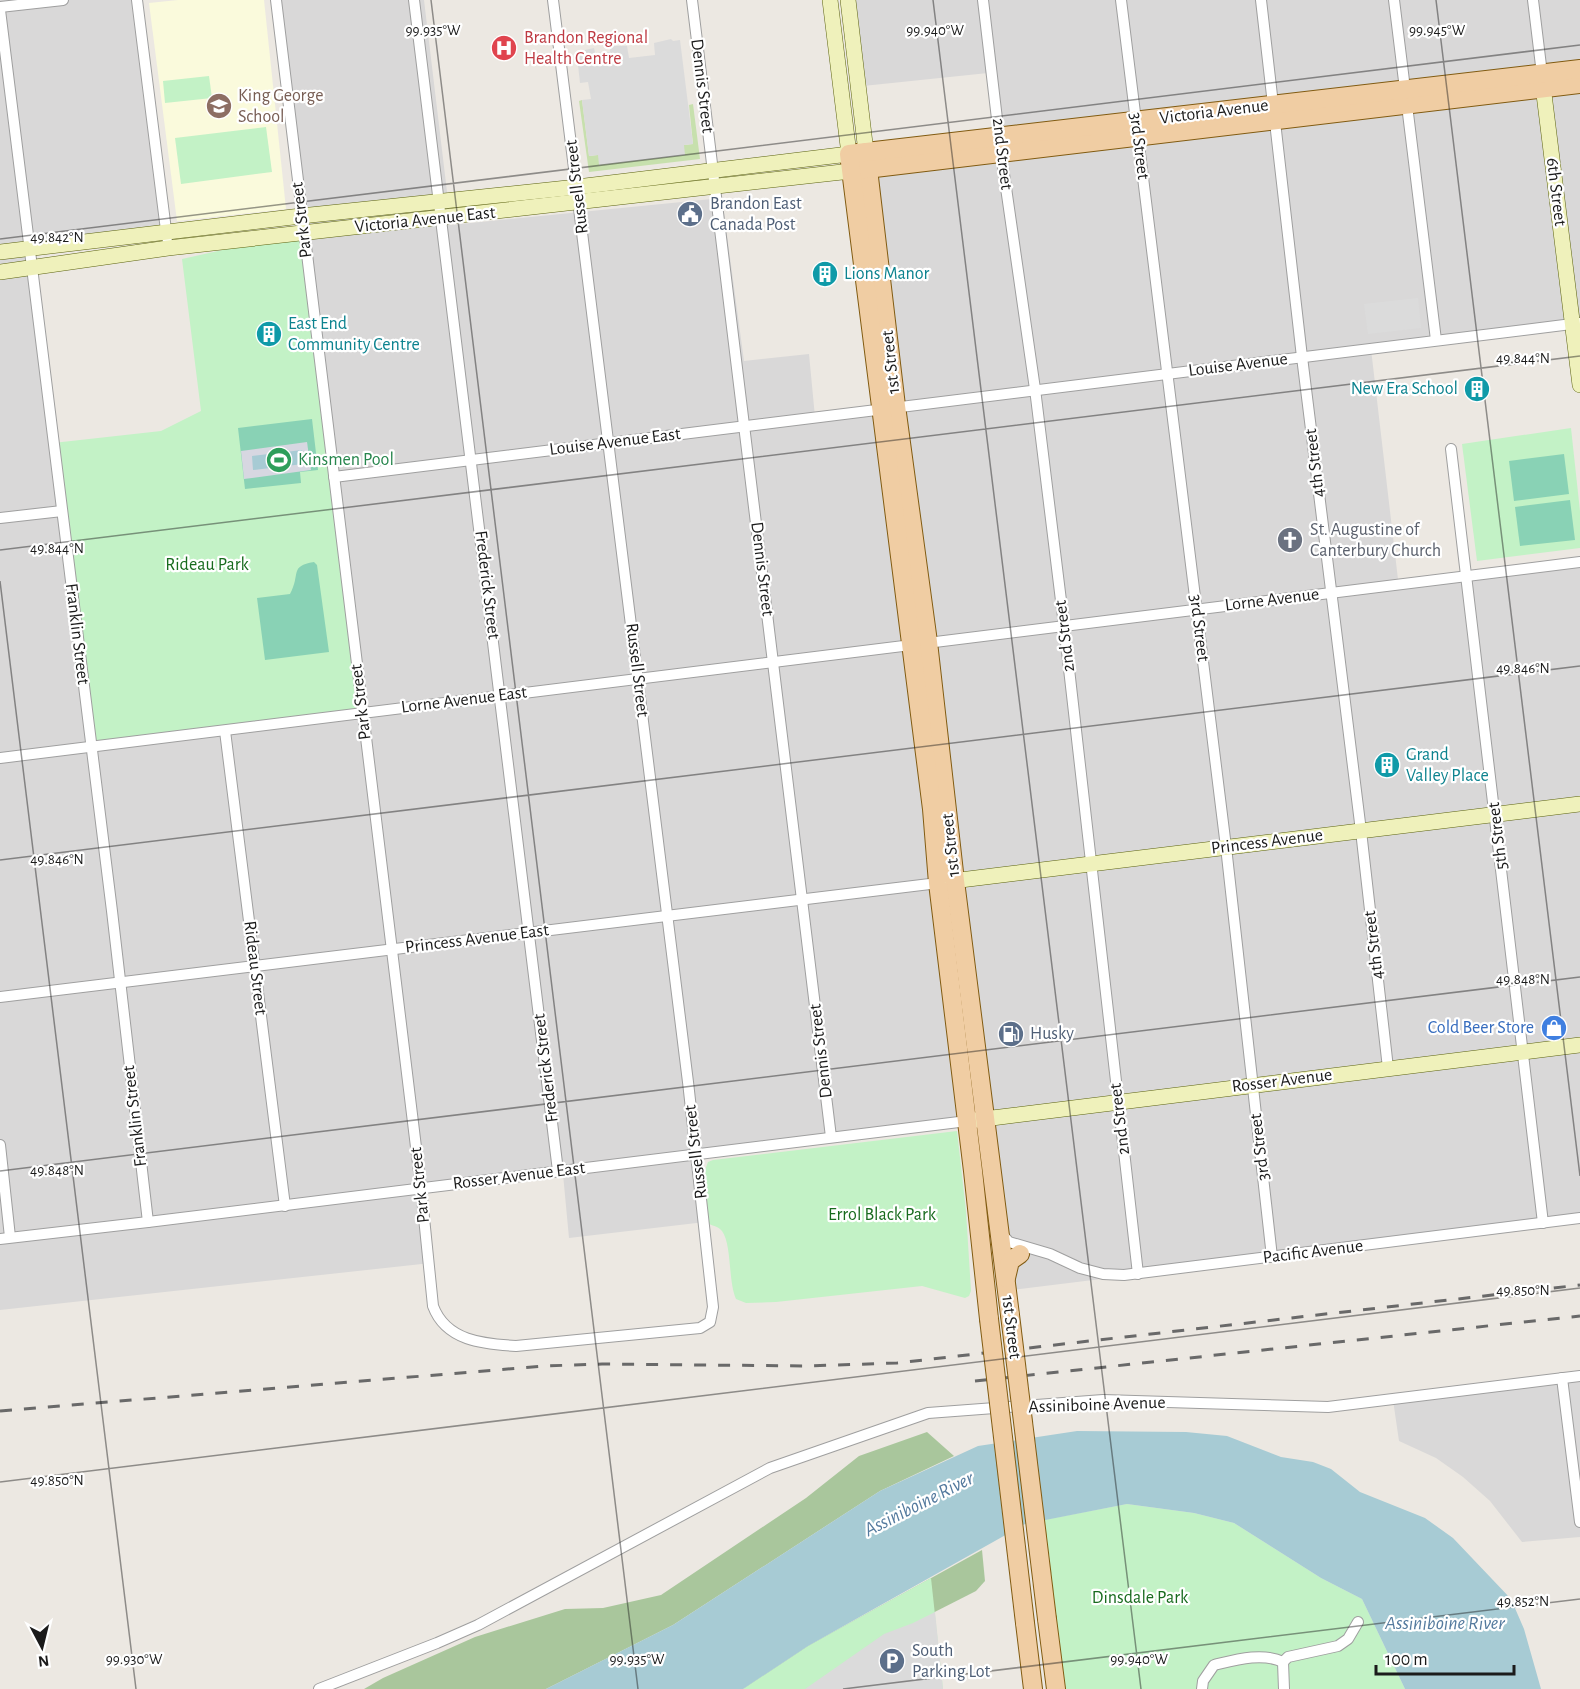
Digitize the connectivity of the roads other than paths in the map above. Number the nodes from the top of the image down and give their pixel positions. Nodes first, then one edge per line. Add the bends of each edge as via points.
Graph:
1 (63, 0) edge
2 (137, 0) edge
3 (276, 0) edge
4 (414, 0) edge
5 (553, 0) edge
6 (692, 0) edge
7 (830, 0) edge
8 (848, 0) edge
9 (983, 0) edge
10 (1121, 0) edge
11 (1261, 0) edge
12 (1394, 0) edge
13 (1533, 0) edge
14 (0, 8) edge
15 (1580, 69) edge
16 (1542, 81) junction
17 (1580, 84) edge
18 (1407, 97) junction
19 (1274, 113) junction
20 (1137, 130) junction
21 (1000, 145) junction
22 (858, 161) junction
23 (713, 170) junction
24 (715, 186) junction
25 (578, 194) junction
26 (440, 210) junction
27 (301, 216) junction
28 (166, 232) junction
29 (303, 232) junction
30 (29, 248) junction
31 (168, 248) junction
32 (0, 252) edge
33 (31, 268) junction
34 (0, 272) edge
35 (1576, 323) edge
36 (1436, 340) junction
37 (1302, 357) junction
38 (1167, 373) junction
39 (1580, 385) edge
40 (1035, 389) junction
41 (888, 407) junction
42 (744, 427) junction
43 (608, 443) junction
44 (1451, 449) dead end
45 (471, 459) junction
46 (334, 477) junction
47 (62, 511) junction
48 (0, 518) edge
49 (1580, 562) edge
50 (1467, 576) junction
51 (1331, 592) junction
52 (1197, 609) junction
53 (1064, 625) junction
54 (920, 643) junction
55 (774, 661) junction
56 (639, 678) junction
57 (501, 695) junction
58 (362, 713) junction
59 (225, 731) junction
60 (91, 747) junction
61 (0, 758) edge
62 (1580, 804) edge
63 (1495, 814) junction
64 (1361, 831) junction
65 (1226, 848) junction
66 (1090, 864) junction
67 (946, 881) junction
68 (803, 898) junction
69 (667, 916) junction
70 (529, 933) junction
71 (392, 949) junction
72 (255, 967) junction
73 (120, 982) junction
74 (0, 997) edge
75 (1580, 1045) edge
76 (1524, 1052) junction
77 (1389, 1068) junction
78 (1253, 1085) junction
79 (1118, 1102) junction
80 (976, 1120) junction
81 (831, 1137) junction
82 (0, 1145) edge
83 (696, 1153) junction
84 (558, 1171) junction
85 (974, 1171) junction
86 (421, 1188) junction
87 (285, 1206) junction
88 (1580, 1218) edge
89 (148, 1222) junction
90 (1543, 1223) junction
91 (998, 1224) junction
92 (5, 1238) edge
93 (1020, 1254) junction
94 (1050, 1254) junction
95 (1002, 1255) junction
96 (1272, 1257) junction
97 (1138, 1274) junction
98 (1006, 1283) junction
99 (694, 1329) joint
100 (1580, 1376) edge
101 (1562, 1378) junction
102 (1580, 1522) edge
103 (1358, 1622) dead end
104 (1283, 1662) junction
105 (319, 1689) edge
106 (1034, 1689) edge
107 (1056, 1689) edge
108 (1202, 1689) edge
109 (1284, 1689) edge

1 - 14 street
2 - 28 street
3 - 27 street, Park Street
4 - 26 street, Frederick Street
5 - 25 street, Russell Street
6 - 23 street, Dennis Street
7 - 22 main road, 1st Street
8 - 22 main road, 1st Street
9 - 21 street, 2nd Street
10 - 20 street, 3rd Street
11 - 19 street, 4th Street
12 - 18 street
13 - 16 street, 6th Street
14 - 30 street, Franklin Street
15 - 16 main road, Victoria Avenue
16 - 17 main road, Victoria Avenue
16 - 18 main road, Victoria Avenue
16 - 35 main road, 6th Street
18 - 19 main road, Victoria Avenue
18 - 36 street
19 - 20 main road, Victoria Avenue
19 - 37 street, 4th Street
20 - 21 main road, Victoria Avenue
20 - 38 street, 3rd Street
21 - 22 main road, Victoria Avenue
21 - 40 street, 2nd Street
22 - 23 main road, Victoria Avenue East
22 - 24 main road, Victoria Avenue East
22 - 41 main road, 1st Street
23 - 24 street, Dennis Street
23 - 25 main road, Victoria Avenue East
24 - 25 main road, Victoria Avenue East
24 - 42 street, Dennis Street
25 - 26 main road, Victoria Avenue East
25 - 43 street, Russell Street
26 - 27 main road, Victoria Avenue East
26 - 29 main road, Victoria Avenue East
26 - 45 street, Frederick Street
27 - 28 main road, Victoria Avenue East
27 - 29 street, Park Street
28 - 30 main road, Victoria Avenue East
28 - 31 street
29 - 31 main road, Victoria Avenue East
29 - 46 street, Park Street
30 - 32 main road, Victoria Avenue East
30 - 33 street, Franklin Street
31 - 33 main road, Victoria Avenue East
33 - 34 main road, Victoria Avenue East
33 - 47 street, Franklin Street
35 - 36 street, Louise Avenue
35 - 39 main road, 6th Street
36 - 37 street, Louise Avenue
37 - 38 street, Louise Avenue
37 - 51 street, 4th Street
38 - 40 street, Louise Avenue
38 - 52 street, 3rd Street
40 - 41 street, Louise Avenue
40 - 53 street, 2nd Street
41 - 42 street, Louise Avenue East
41 - 54 main road, 1st Street
42 - 43 street, Louise Avenue East
42 - 55 street, Dennis Street
43 - 45 street, Louise Avenue East
43 - 56 street, Russell Street
44 - 50 street, 5th Street
45 - 46 street, Louise Avenue East
45 - 57 street, Frederick Street
46 - 58 street, Park Street
47 - 48 street
47 - 60 street, Franklin Street
49 - 50 street, Lorne Avenue
50 - 51 street, Lorne Avenue
50 - 63 street, 5th Street
51 - 52 street, Lorne Avenue
51 - 64 street, 4th Street
52 - 53 street, Lorne Avenue
52 - 65 street, 3rd Street
53 - 54 street, Lorne Avenue
53 - 66 street, 2nd Street
54 - 55 street, Lorne Avenue East
54 - 67 main road, 1st Street via 932,809
55 - 56 street, Lorne Avenue East
55 - 68 street, Dennis Street
56 - 57 street, Lorne Avenue East
56 - 69 street, Russell Street
57 - 58 street, Lorne Avenue East
57 - 70 street, Frederick Street
58 - 59 street, Lorne Avenue East
58 - 71 street, Park Street
59 - 60 street, Lorne Avenue East
59 - 72 street, Rideau Street
60 - 61 street, Lorne Avenue East
60 - 73 street, Franklin Street
62 - 63 main road, Princess Avenue
63 - 64 main road, Princess Avenue
63 - 76 street, 5th Street
64 - 65 main road, Princess Avenue
64 - 77 street, 4th Street
65 - 66 main road, Princess Avenue
65 - 78 street, 3rd Street
66 - 67 main road, Princess Avenue
66 - 79 street, 2nd Street
67 - 68 street, Princess Avenue East
67 - 80 main road, 1st Street
68 - 69 street, Princess Avenue East
68 - 81 street, Dennis Street
69 - 70 street, Princess Avenue East
69 - 83 street, Russell Street
70 - 71 street, Princess Avenue East
70 - 84 street, Frederick Street
71 - 72 street, Princess Avenue East
71 - 86 street, Park Street
72 - 73 street, Princess Avenue East
72 - 87 street, Rideau Street
73 - 74 street, Princess Avenue East
73 - 89 street, Franklin Street
75 - 76 main road, Rosser Avenue
76 - 77 main road, Rosser Avenue
76 - 90 street, 5th Street
77 - 78 main road, Rosser Avenue
78 - 79 main road, Rosser Avenue
78 - 96 street, 3rd Street
79 - 80 main road, Rosser Avenue
79 - 97 street, 2nd Street
80 - 81 street, Rosser Avenue East
80 - 85 main road, 1st Street
80 - 91 main road, 1st Street
81 - 83 street, Rosser Avenue East
82 - 92 street
83 - 84 street, Rosser Avenue East
83 - 99 street, Russell Street via 713,1307 707,1325
84 - 86 street, Rosser Avenue East
85 - 95 main road via 990,1248
85 - 106 main road, 1st Street, bridge
86 - 87 street, Rosser Avenue East
86 - 99 street, Park Street via 430,1291 436,1316 460,1336 516,1346
87 - 89 street, Rosser Avenue East
88 - 90 street, Pacific Avenue
89 - 92 street, Rosser Avenue East
90 - 96 street, Pacific Avenue
91 - 94 street, Pacific Avenue via 1009,1242
91 - 95 main road, 1st Street
93 - 94 street, Pacific Avenue
93 - 95 street, Pacific Avenue
93 - 98 main road via 1010,1261
94 - 97 street, Pacific Avenue via 1090,1271
95 - 98 main road, 1st Street
96 - 97 street, Pacific Avenue
98 - 107 main road, 1st Street, bridge
100 - 101 street, Assiniboine Avenue
101 - 102 street
101 - 105 street, Assiniboine Avenue via 1328,1407 1103,1400 928,1413 770,1468 478,1625
103 - 104 street via 1348,1639 1338,1646 1288,1657
104 - 108 street via 1273,1658 1239,1659 1214,1665
104 - 109 street

